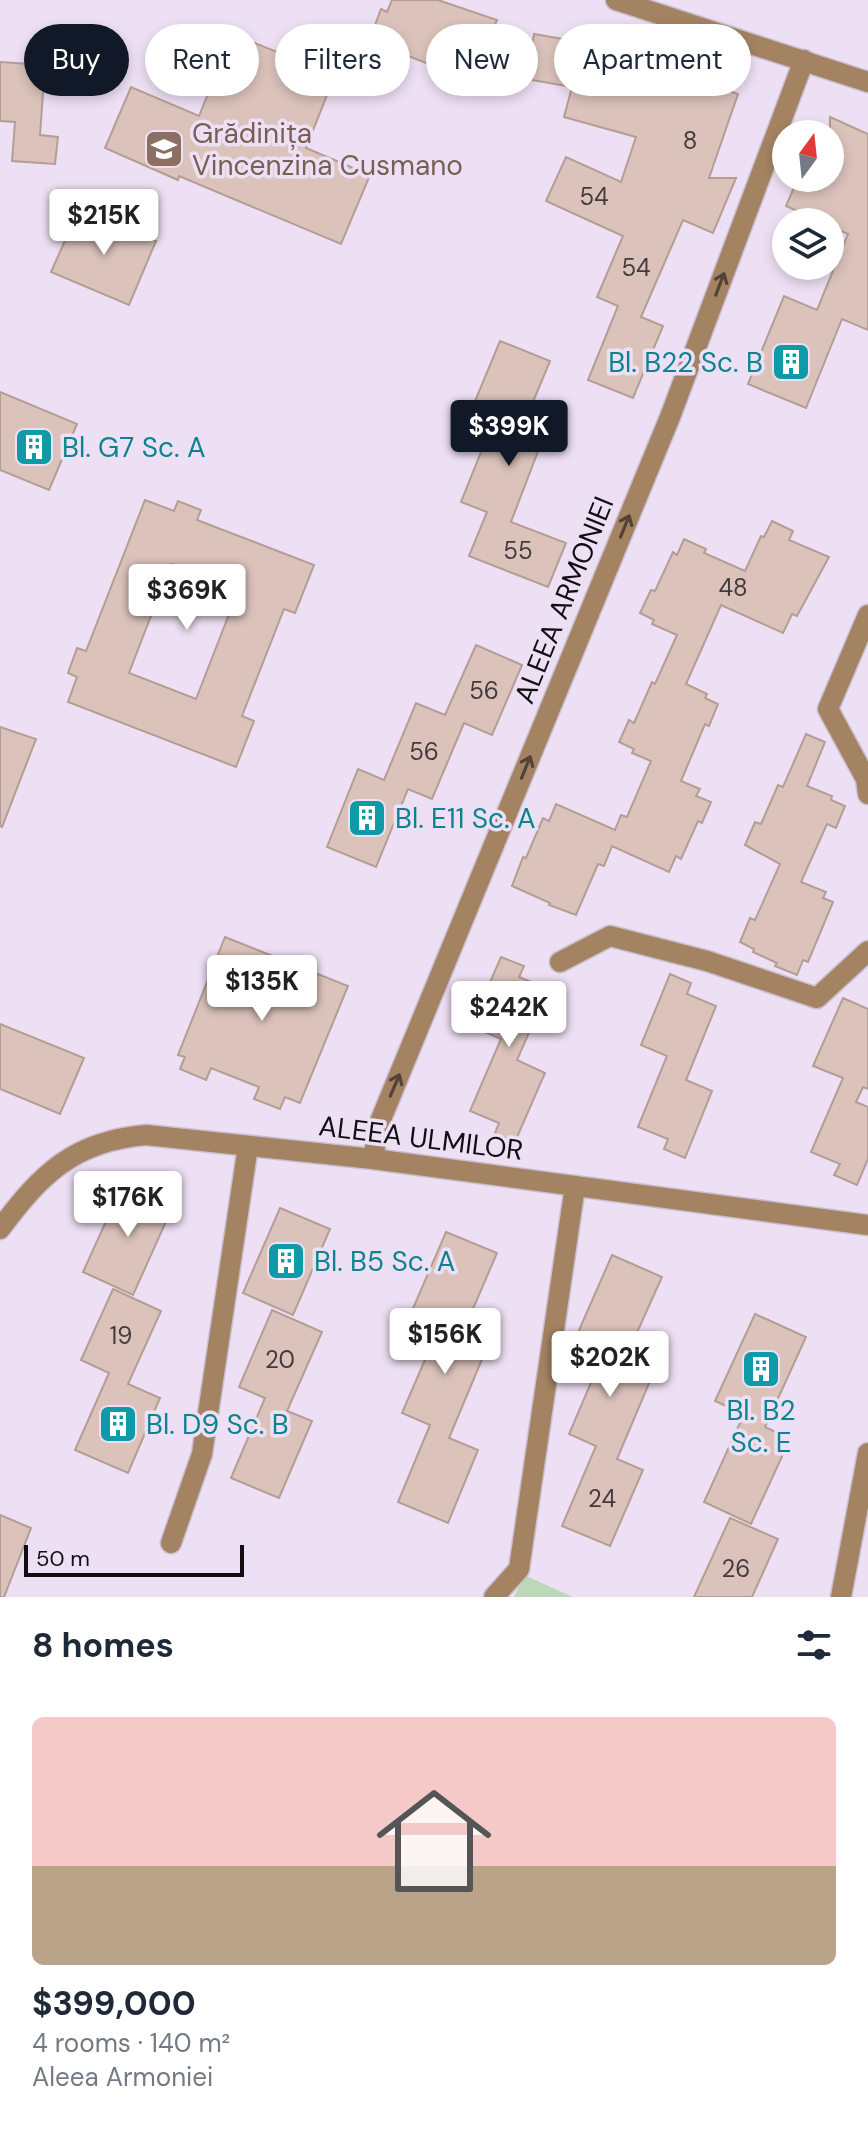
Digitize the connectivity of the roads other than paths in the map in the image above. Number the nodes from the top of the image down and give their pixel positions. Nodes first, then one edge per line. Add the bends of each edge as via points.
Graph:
1 (616, 0) edge
2 (804, 60) junction
3 (868, 82) edge
4 (868, 615) edge
5 (868, 794) edge
6 (868, 951) edge
7 (560, 962) dead end
8 (248, 1146) junction
9 (373, 1159) junction
10 (575, 1186) junction
11 (868, 1225) edge
12 (0, 1229) edge
13 (868, 1453) edge
14 (171, 1543) dead end
15 (494, 1597) edge
16 (841, 1597) edge

1 - 2 street
2 - 3 street
9 -> 2 street, ALEEA ARMONIEI via 379,1124 670,417
4 - 5 street via 828,709 866,779
6 - 7 street via 817,998 610,936
8 - 9 street, ALEEA ULMILOR
8 - 12 street, ALEEA ULMILOR via 146,1135 95,1145 55,1166
8 - 14 street via 202,1454
9 - 10 street, ALEEA ULMILOR
10 - 11 street, ALEEA ULMILOR
10 - 15 street via 519,1569
13 - 16 street

